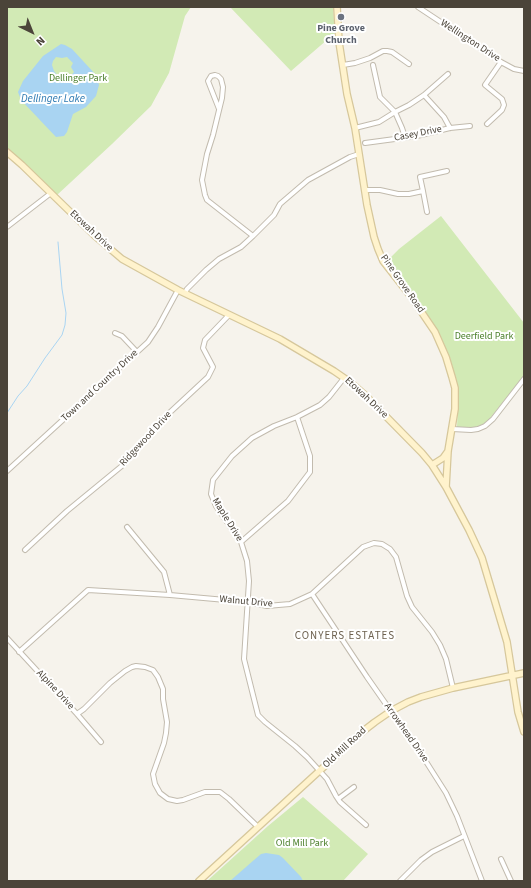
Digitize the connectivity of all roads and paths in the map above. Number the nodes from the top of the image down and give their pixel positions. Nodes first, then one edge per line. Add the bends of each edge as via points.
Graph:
1 (337, 7) edge
2 (418, 7) edge
3 (501, 62) junction
4 (409, 64) dead end
5 (343, 65) junction
6 (373, 65) dead end
7 (524, 71) edge
8 (448, 74) dead end
9 (424, 95) junction
10 (219, 109) junction
11 (395, 112) junction
12 (487, 124) dead end
13 (470, 126) dead end
14 (355, 128) junction
15 (450, 128) junction
16 (405, 137) junction
17 (365, 143) dead end
18 (7, 152) edge
19 (359, 154) junction
20 (448, 171) dead end
21 (365, 190) junction
22 (423, 191) junction
23 (51, 193) junction
24 (427, 212) dead end
25 (7, 227) edge
26 (253, 236) junction
27 (178, 290) junction
28 (185, 293) junction
29 (229, 315) junction
30 (115, 333) dead end
31 (137, 352) junction
32 (344, 378) junction
33 (524, 379) edge
34 (297, 417) junction
35 (452, 429) junction
36 (448, 451) junction
37 (447, 464) junction
38 (432, 465) junction
39 (7, 471) edge
40 (446, 487) junction
41 (127, 527) dead end
42 (241, 542) junction
43 (25, 550) dead end
44 (312, 594) junction
45 (170, 596) junction
46 (248, 602) junction
47 (7, 638) edge
48 (19, 652) junction
49 (524, 673) edge
50 (513, 676) junction
51 (453, 688) junction
52 (391, 711) junction
53 (77, 714) junction
54 (524, 732) edge
55 (101, 742) dead end
56 (320, 772) junction
57 (354, 787) dead end
58 (338, 799) junction
59 (366, 825) dead end
60 (258, 826) junction
61 (464, 836) junction
62 (501, 859) dead end
63 (198, 881) edge
64 (400, 881) edge
65 (482, 881) edge
66 (510, 881) edge

1 - 5 street, Pine Grove Road
2 - 3 street, Wellington Drive
3 - 7 street, Wellington Drive
3 - 12 street via 485,85 502,99 504,105
4 - 5 street via 392,52 383,51 370,58
5 - 14 street, Pine Grove Road
6 - 11 street via 380,97
8 - 9 street
9 - 11 street
9 - 15 street via 444,117
10 - 10 street via 223,87 221,79 215,75 208,81
10 - 26 street via 202,180 205,195 207,200
11 - 14 street via 379,122
11 - 16 street
13 - 15 street, Casey Drive
14 - 19 street, Pine Grove Road
15 - 16 street, Casey Drive
16 - 17 street, Casey Drive
18 - 23 street, Etowah Drive
19 - 21 street, Pine Grove Road
19 - 26 street via 308,180 280,204
20 - 22 street via 420,177
21 - 22 street via 398,194
21 - 35 street, Pine Grove Road via 374,236 383,261 432,327 446,357 455,388
22 - 24 street
23 - 25 street
23 - 27 street, Etowah Drive via 118,256
26 - 28 street via 241,247 219,259
27 - 28 street, Etowah Drive
27 - 31 street, Town and Country Drive via 155,333
28 - 29 street, Etowah Drive
29 - 32 street, Etowah Drive via 280,339
29 - 43 street, Ridgewood Drive via 205,340 203,348 213,367 208,377 166,416 123,465
30 - 31 street via 122,336
31 - 39 street, Town and Country Drive
32 - 34 street, Maple Drive via 324,403
32 - 38 street, Etowah Drive via 365,395
33 - 35 street via 485,426 475,430
34 - 42 street via 310,456 310,472 288,501
34 - 42 street, Maple Drive via 252,438 232,456 213,480 211,494 216,506
35 - 36 street, Pine Grove Road
36 - 37 street, Pine Grove Road
36 - 38 street
37 - 38 street
37 - 40 street, Pine Grove Road
38 - 40 street, Etowah Drive
40 - 50 street, Etowah Drive via 482,558 504,631
41 - 45 street via 164,572
42 - 46 street, Maple Drive via 247,561
44 - 46 street, Walnut Drive via 290,604 267,606
44 - 51 street, Walnut Drive via 363,547 374,542 390,549 396,557 412,607 440,645
44 - 52 street, Arrowhead Drive
45 - 46 street, Walnut Drive
45 - 48 street, Walnut Drive via 88,590
46 - 56 street, Maple Drive via 244,659 258,715 300,750
47 - 48 street, Alpine Drive
48 - 53 street, Alpine Drive
49 - 50 street, Old Mill Road
50 - 51 street, Old Mill Road
50 - 54 street, Etowah Drive via 518,712
51 - 52 street, Old Mill Road via 421,697
52 - 56 street, Old Mill Road via 369,727
52 - 61 street, Arrowhead Drive via 446,793
53 - 55 street, Alpine Drive
53 - 60 street via 125,671 136,666 153,670 163,689 167,722 164,743 153,774 160,793 168,799 177,801 205,792 220,792
56 - 58 street, Maple Drive
56 - 60 street, Old Mill Road
57 - 58 street
58 - 59 street, Maple Drive
60 - 63 street, Old Mill Road
61 - 64 street via 432,852
61 - 65 street, Arrowhead Drive
62 - 66 street

